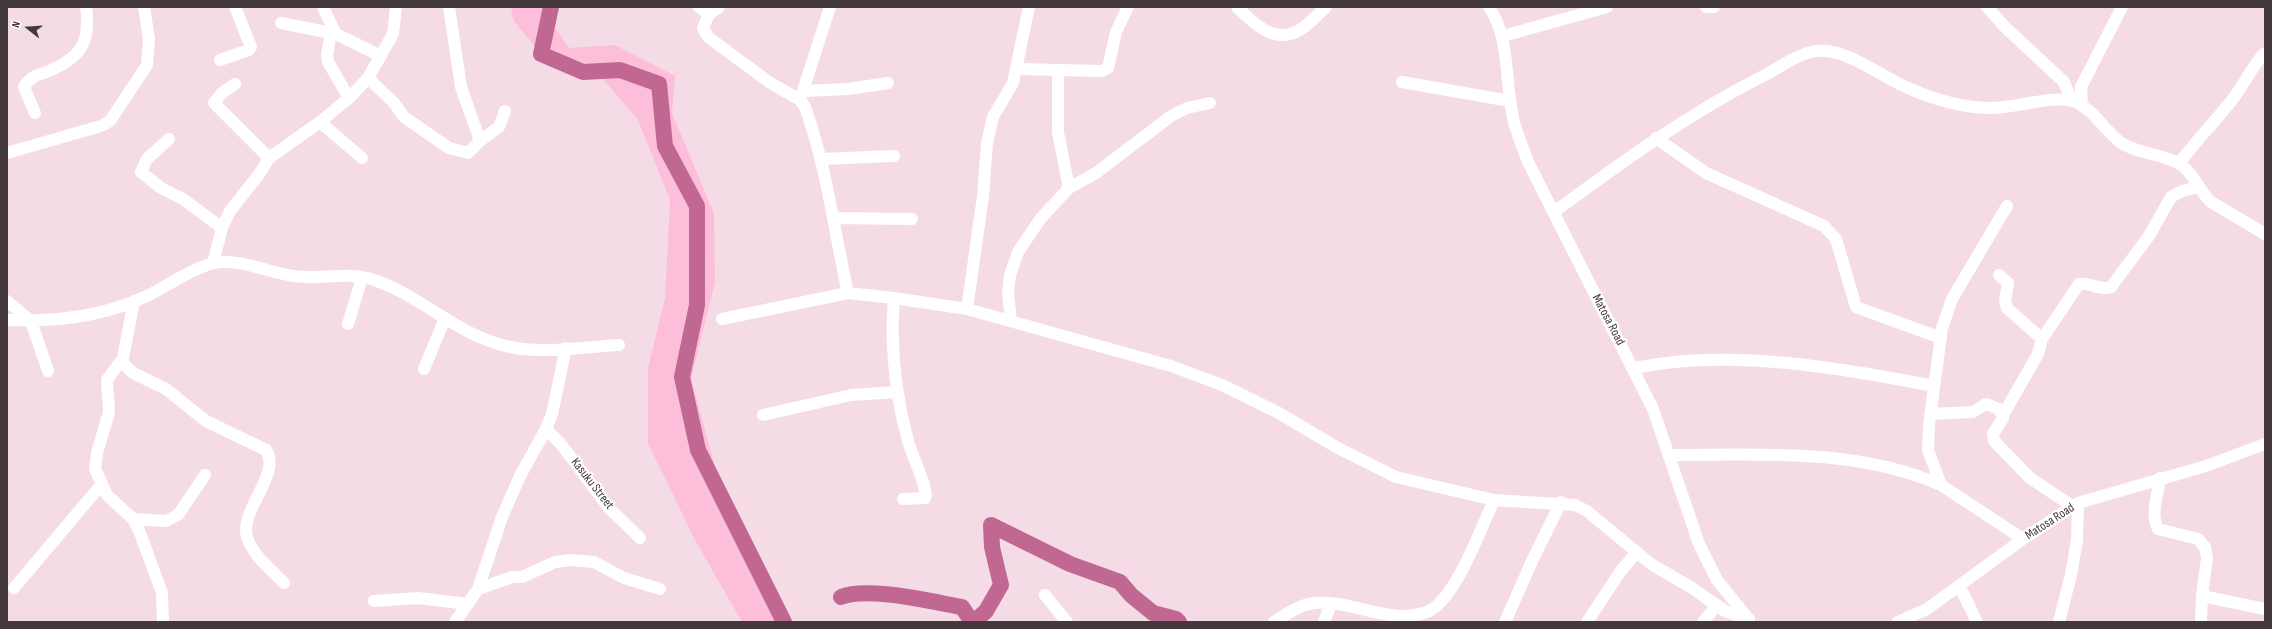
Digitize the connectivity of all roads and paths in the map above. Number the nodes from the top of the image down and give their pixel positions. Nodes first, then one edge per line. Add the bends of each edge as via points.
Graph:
1 (86, 7) edge
2 (144, 7) edge
3 (235, 7) edge
4 (323, 7) edge
5 (396, 7) edge
6 (449, 7) edge
7 (698, 7) edge
8 (719, 7) edge
9 (830, 7) edge
10 (1029, 7) edge
11 (1128, 7) edge
12 (1237, 7) edge
13 (1326, 7) edge
14 (1489, 7) edge
15 (1607, 7) edge
16 (1706, 7) edge
17 (1714, 7) edge
18 (1987, 7) edge
19 (2122, 7) edge
20 (709, 14) junction
21 (281, 23) dead end
22 (334, 34) junction
23 (1503, 36) junction
24 (2265, 53) edge
25 (381, 56) junction
26 (220, 60) dead end
27 (1017, 69) junction
28 (1058, 70) junction
29 (368, 78) junction
30 (1402, 82) dead end
31 (888, 83) dead end
32 (235, 84) dead end
33 (802, 96) junction
34 (349, 98) junction
35 (1510, 101) junction
36 (1210, 103) dead end
37 (2077, 103) junction
38 (505, 111) dead end
39 (34, 113) dead end
40 (320, 122) junction
41 (1656, 138) junction
42 (169, 139) dead end
43 (480, 141) junction
44 (7, 153) edge
45 (894, 156) dead end
46 (269, 158) junction
47 (362, 158) dead end
48 (822, 159) junction
49 (2179, 164) junction
50 (2198, 187) junction
51 (1069, 188) junction
52 (2007, 206) dead end
53 (1554, 212) junction
54 (834, 218) junction
55 (912, 219) dead end
56 (222, 228) junction
57 (2265, 234) edge
58 (213, 264) junction
59 (1999, 275) dead end
60 (362, 278) junction
61 (848, 293) junction
62 (894, 298) junction
63 (7, 301) edge
64 (134, 301) junction
65 (967, 309) junction
66 (444, 318) junction
67 (7, 320) edge
68 (722, 320) dead end
69 (31, 321) junction
70 (1012, 321) junction
71 (348, 324) dead end
72 (1941, 338) junction
73 (2042, 339) junction
74 (619, 345) dead end
75 (566, 348) junction
76 (122, 362) junction
77 (1634, 368) junction
78 (424, 369) dead end
79 (48, 371) dead end
80 (1934, 386) junction
81 (897, 392) junction
82 (1930, 414) junction
83 (763, 415) dead end
84 (2003, 415) junction
85 (546, 429) junction
86 (2265, 444) edge
87 (1670, 455) junction
88 (206, 475) dead end
89 (2160, 478) junction
90 (101, 485) junction
91 (1942, 486) junction
92 (903, 499) dead end
93 (1494, 500) junction
94 (1561, 502) junction
95 (2075, 504) junction
96 (133, 519) junction
97 (640, 538) dead end
98 (2023, 539) junction
99 (1637, 552) junction
100 (284, 583) dead end
101 (1960, 587) junction
102 (14, 588) dead end
103 (478, 589) junction
104 (660, 589) dead end
105 (1045, 595) dead end
106 (2202, 596) junction
107 (374, 601) dead end
108 (468, 604) junction
109 (1331, 604) junction
110 (1717, 605) junction
111 (2265, 609) edge
112 (1367, 617) edge
113 (1411, 620) edge
114 (1751, 621) edge
115 (163, 622) edge
116 (455, 622) edge
117 (1067, 622) edge
118 (1274, 622) edge
119 (1324, 622) edge
120 (1505, 622) edge
121 (1587, 622) edge
122 (1703, 622) edge
123 (1898, 622) edge
124 (1977, 622) edge
125 (2059, 622) edge
126 (2201, 622) edge

1 - 39 street via 87,30 81,49 66,64 30,78 24,87
2 - 44 street via 149,39 147,65 110,121 101,126
3 - 26 street via 251,47
4 - 22 street
5 - 25 street via 393,34
6 - 43 street via 461,87
7 - 20 street
8 - 20 street
9 - 33 street
10 - 27 street
11 - 28 street via 1116,32 1108,68 1102,71
12 - 13 street via 1261,29 1287,34 1298,31
14 - 23 street, Matosa Road
15 - 23 street
16 - 17 street
18 - 37 street via 2064,82
19 - 37 street via 2081,87
20 - 33 street via 703,28 708,37 769,82
21 - 22 street
22 - 25 street
22 - 34 street via 327,55 328,62
23 - 35 street, Matosa Road
24 - 49 street via 2252,67 2231,101
25 - 29 street
27 - 28 street
27 - 65 street via 1013,83 994,117 987,143 983,196
28 - 51 street via 1058,132
29 - 34 street
29 - 43 street via 394,103 404,117 449,148 468,153
30 - 35 street
31 - 33 street
32 - 46 street via 214,102
33 - 48 street
34 - 40 street
35 - 53 street, Matosa Road via 1513,119 1528,162
36 - 51 street via 1187,108 1171,116 1096,173
37 - 41 street via 2058,100 1992,108 1949,103 1906,88 1845,56 1820,50 1788,62 1703,108
37 - 49 street via 2124,145
38 - 43 street via 499,127
40 - 46 street
40 - 47 street
41 - 53 street
41 - 72 street via 1706,173 1824,226 1836,239 1856,307
42 - 56 street via 146,159 141,172
45 - 48 street
46 - 56 street via 230,211
48 - 54 street
49 - 50 street
50 - 57 street via 2211,202
50 - 73 street via 2182,190 2171,197 2148,236 2111,287 2084,284 2075,288
51 - 70 street via 1041,218 1018,252 1010,275 1008,293
52 - 72 street via 1952,299
53 - 77 street, Matosa Road
54 - 55 street
54 - 61 street via 839,257
56 - 58 street
58 - 60 street via 244,264 296,277
58 - 64 street
59 - 73 street via 2008,283 2005,301 2007,308
60 - 66 street via 374,280 411,298
60 - 71 street
61 - 62 street
61 - 68 street
62 - 65 street
62 - 81 street via 893,352
63 - 69 street
64 - 69 street via 89,314
64 - 76 street
65 - 70 street
66 - 75 street via 468,332 510,347 538,350
66 - 78 street
67 - 69 street
69 - 79 street
70 - 93 street via 1182,370 1222,385 1277,412 1338,448 1396,477
72 - 80 street
73 - 84 street via 2038,354
74 - 75 street
75 - 85 street via 557,393
76 - 90 street via 107,380 109,412 95,463
76 - 100 street via 133,373 166,389 206,421 266,450 270,455 268,471 250,512 247,537 254,549
77 - 80 street via 1661,362 1702,359 1794,364 1844,369
77 - 87 street, Matosa Road
80 - 82 street
81 - 83 street via 851,395
81 - 92 street via 907,437 926,495 925,498
82 - 84 street via 1973,412 1986,404 2000,409
82 - 91 street via 1928,450
84 - 95 street via 1993,434 1994,442 2030,478
85 - 97 street, Kasuku Street via 560,443 609,508
85 - 103 street via 520,476 502,517
86 - 89 street, Matosa Road via 2206,466
87 - 91 street via 1808,455 1840,458 1930,480
87 - 114 street, Matosa Road via 1699,544 1717,580
88 - 96 street via 178,515 166,520
89 - 95 street, Matosa Road
89 - 106 street via 2154,522 2158,529 2198,539 2204,547 2207,558
90 - 96 street via 116,504
90 - 102 street
91 - 98 street
93 - 94 street
93 - 113 street via 1459,577 1432,610
94 - 99 street via 1575,504 1587,511
94 - 120 street
95 - 98 street, Matosa Road
95 - 125 street via 2077,540
96 - 115 street via 162,593
98 - 101 street, Matosa Road
99 - 110 street via 1651,564
99 - 121 street via 1620,572
101 - 123 street, Matosa Road via 1927,609
101 - 124 street
103 - 104 street via 522,577 555,562 571,560 594,562 624,578
103 - 108 street
105 - 117 street
106 - 111 street
106 - 126 street
107 - 108 street via 418,598
108 - 116 street
109 - 112 street
109 - 118 street via 1308,604
109 - 119 street
110 - 114 street
110 - 122 street
112 - 113 street

